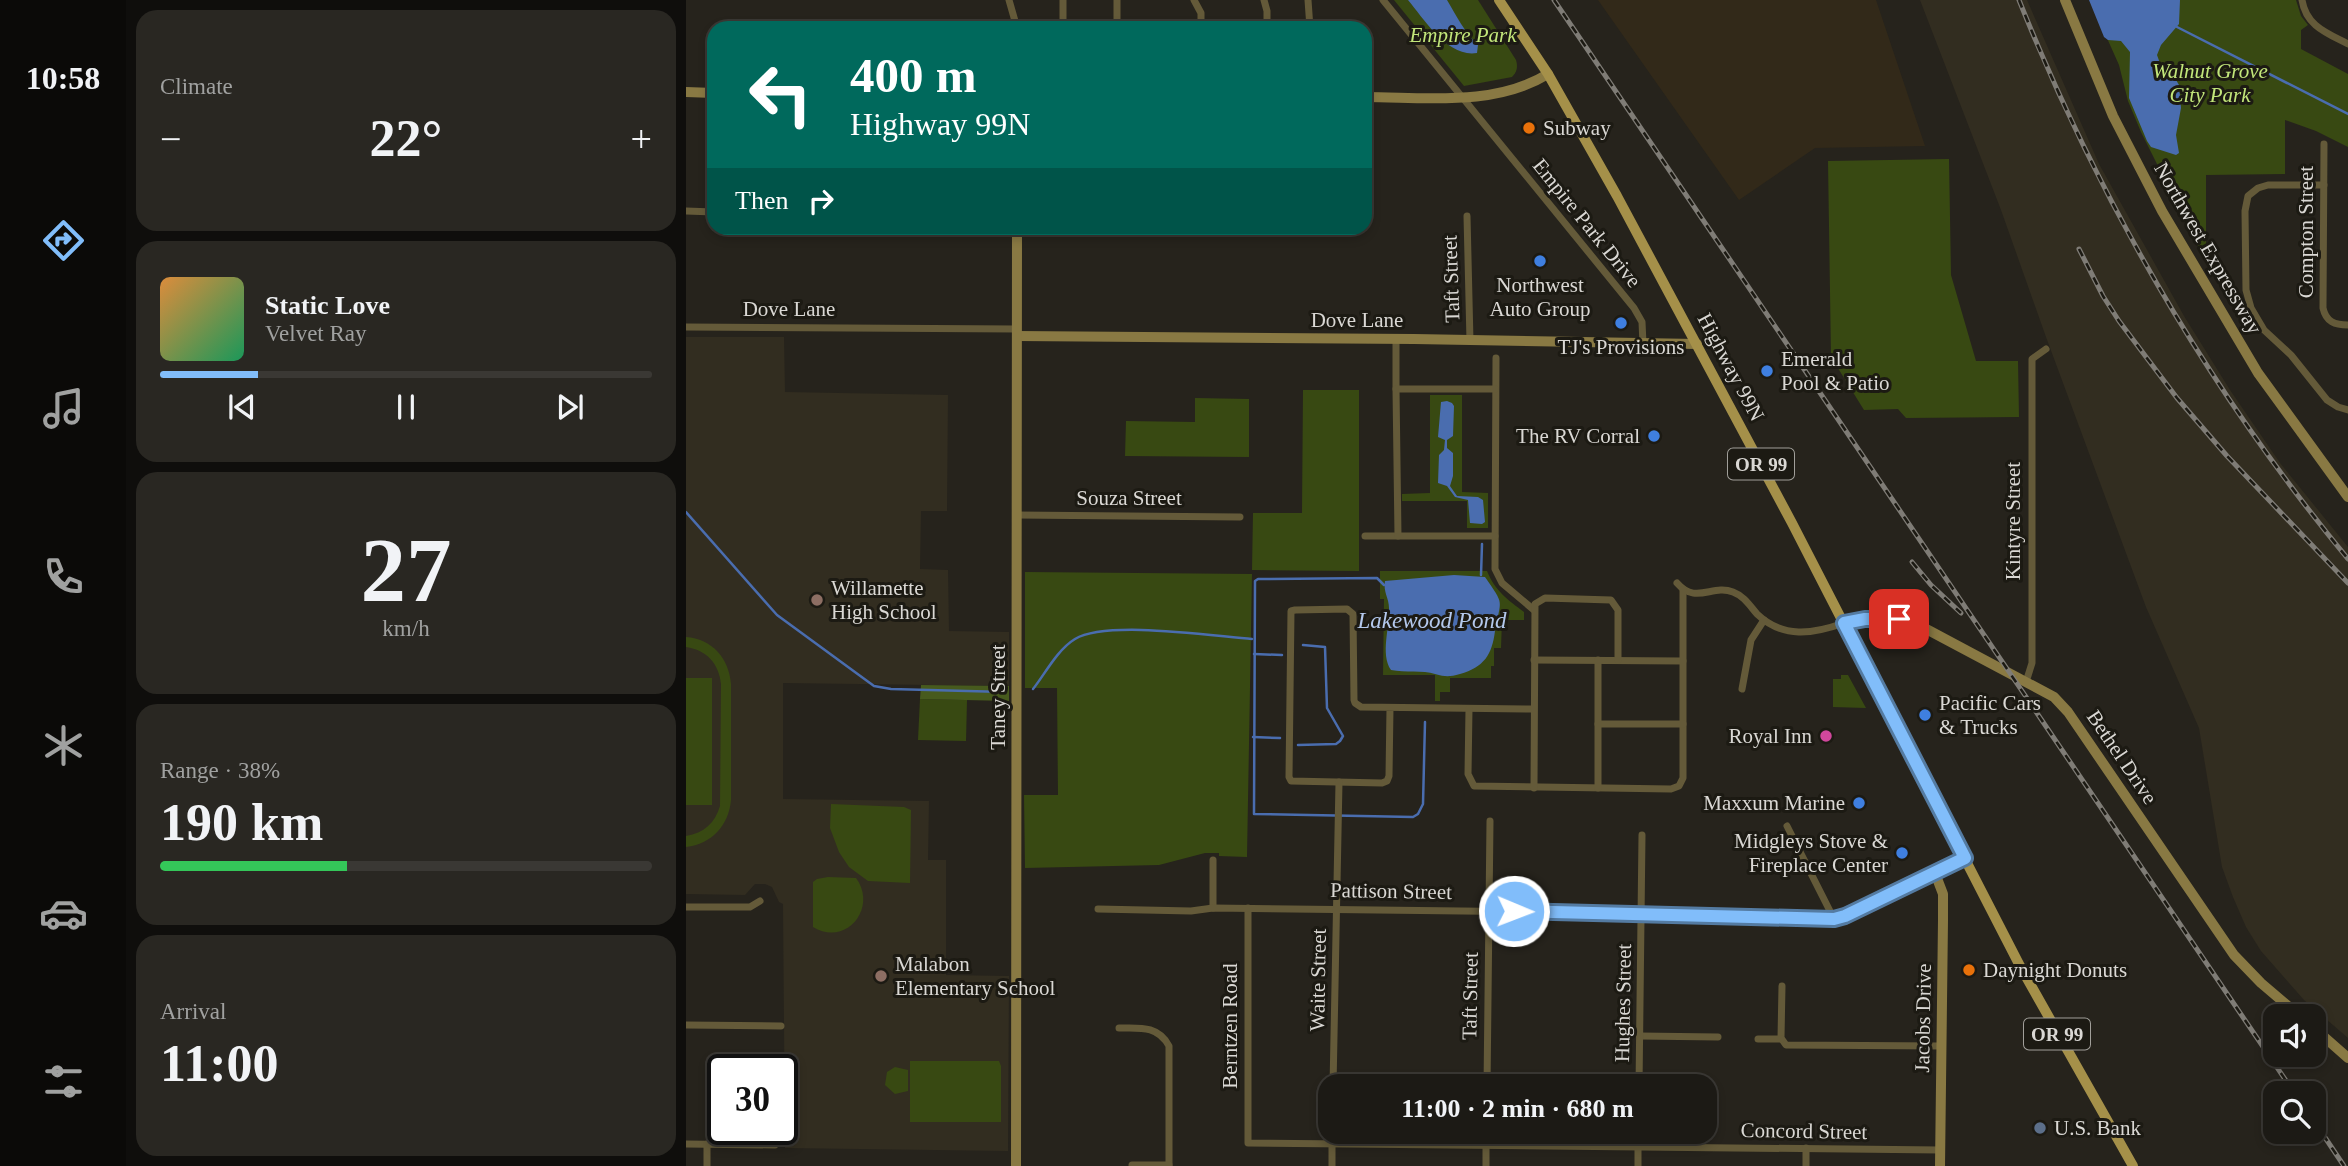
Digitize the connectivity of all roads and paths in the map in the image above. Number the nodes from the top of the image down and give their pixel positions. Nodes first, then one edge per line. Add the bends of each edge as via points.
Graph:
1 (1009, 0) edge
2 (1063, 0) edge
3 (1117, 0) edge
4 (1194, 0) edge
5 (1264, 0) edge
6 (1308, 0) edge
7 (1383, 0) edge
8 (1499, 0) edge
9 (2065, 0) edge
10 (2302, 0) edge
11 (1015, 21) edge
12 (1063, 21) edge
13 (1117, 21) edge
14 (1201, 21) edge
15 (1266, 21) edge
16 (1310, 21) edge
17 (2348, 44) edge
18 (1548, 74) junction
19 (686, 92) edge
20 (707, 93) edge
21 (1372, 97) edge
22 (1463, 98) junction
23 (2324, 144) dead end
24 (2324, 185) junction
25 (686, 211) edge
26 (707, 212) edge
27 (1467, 216) dead end
28 (1017, 235) edge
29 (2348, 325) edge
30 (686, 327) edge
31 (1017, 332) junction
32 (1396, 339) junction
33 (1470, 341) junction
34 (1643, 344) junction
35 (1697, 344) junction
36 (2046, 349) dead end
37 (1496, 358) dead end
38 (1396, 389) junction
39 (1495, 389) junction
40 (2348, 410) edge
41 (2336, 481) junction
42 (2348, 484) edge
43 (2348, 497) edge
44 (1017, 515) junction
45 (1240, 517) dead end
46 (1365, 536) dead end
47 (1398, 536) junction
48 (1495, 536) junction
49 (1677, 583) dead end
50 (1683, 590) junction
51 (1534, 610) junction
52 (1764, 620) junction
53 (1844, 623) junction
54 (1534, 660) junction
55 (1598, 660) junction
56 (1618, 660) junction
57 (1683, 661) junction
58 (2026, 682) junction
59 (1742, 689) dead end
60 (1390, 708) junction
61 (1469, 709) junction
62 (1533, 709) junction
63 (1598, 724) junction
64 (1683, 724) junction
65 (1339, 782) junction
66 (1534, 788) junction
67 (1598, 788) junction
68 (1490, 821) dead end
69 (1787, 826) dead end
70 (1642, 835) dead end
71 (1965, 858) junction
72 (1213, 860) dead end
73 (1935, 873) junction
74 (760, 901) dead end
75 (686, 907) edge
76 (1213, 908) junction
77 (1248, 908) junction
78 (1098, 909) dead end
79 (1337, 909) junction
80 (1489, 911) junction
81 (1642, 913) junction
82 (1834, 919) junction
83 (1782, 986) dead end
84 (2286, 1004) edge
85 (686, 1025) edge
86 (781, 1026) dead end
87 (1119, 1028) dead end
88 (1640, 1036) junction
89 (1718, 1037) dead end
90 (1758, 1039) dead end
91 (1782, 1039) junction
92 (2326, 1039) edge
93 (1941, 1046) junction
94 (2348, 1058) edge
95 (1334, 1074) edge
96 (1487, 1074) edge
97 (1639, 1074) edge
98 (1248, 1143) joint
99 (1318, 1143) edge
100 (686, 1144) edge
101 (707, 1144) edge
102 (1332, 1144) edge
103 (1409, 1144) edge
104 (707, 1145) edge
105 (1486, 1145) junction
106 (1638, 1146) junction
107 (1806, 1148) junction
108 (1940, 1150) junction
109 (1132, 1165) edge
110 (707, 1166) edge
111 (1016, 1166) edge
112 (1169, 1166) edge
113 (1332, 1166) edge
114 (1486, 1166) edge
115 (1638, 1166) edge
116 (1806, 1166) edge
117 (1940, 1166) edge
118 (2133, 1166) edge

1 - 11 street
2 - 12 street
3 - 13 street
4 - 14 street
5 - 15 street
6 - 16 street
7 - 22 street, Empire Park Drive
8 - 18 main road, Highway 99N / OR 99
9 - 41 street, Northwest Expressway via 2113,116 2162,211 2258,373
10 - 17 street via 2311,23
18 - 22 street via 1511,90
18 - 35 main road, Highway 99N / OR 99
19 - 20 street
21 - 22 street
22 - 34 street, Empire Park Drive via 1634,308 1642,322
23 - 24 street, Compton Street
24 - 29 street, Compton Street via 2323,308 2335,324
24 - 40 street via 2268,185 2248,196 2245,283 2251,308 2264,330 2327,400
25 - 26 street
27 - 33 street, Taft Street
28 - 31 street, Taney Street
30 - 31 street, Dove Lane
31 - 32 street, Dove Lane
31 - 44 street, Taney Street
32 - 33 street, Dove Lane
32 - 38 street
33 - 34 street, Dove Lane
34 - 35 street, Dove Lane
35 - 53 main road, Highway 99N / OR 99
36 - 58 street, Kintyre Street via 2032,359 2032,663
37 - 39 street
38 - 39 street
38 - 47 street
39 - 48 street
41 - 42 street
41 - 43 street, Northwest Expressway
44 - 45 street, Souza Street
44 - 111 street, Taney Street
46 - 47 street
47 - 48 street
48 - 51 street via 1499,580
49 - 50 street
50 - 52 street via 1733,592
50 - 57 street
51 - 54 street
51 - 56 street via 1537,601 1545,598 1611,600 1618,610
52 - 53 street via 1798,633
52 - 59 street via 1751,640
53 - 58 street, Bethel Drive via 1899,619 1915,623
53 - 71 main road, Highway 99N / OR 99
54 - 55 street
54 - 62 street
55 - 56 street
55 - 63 street
56 - 57 street
57 - 64 street
58 - 84 street, Bethel Drive via 2063,705 2234,955
60 - 61 street
60 - 65 street via 1388,779 1382,783
60 - 65 street via 1364,708 1355,703 1351,610 1291,611 1290,779
61 - 62 street
61 - 66 street via 1471,783
62 - 66 street
63 - 64 street
63 - 67 street
64 - 67 street via 1679,786
65 - 79 street, Waite Street
66 - 67 street
68 - 80 street, Taft Street
69 - 82 street
70 - 81 street, Hughes Street
71 - 73 street, Pattison Street
71 - 118 main road, Highway 99N / OR 99
72 - 76 street
73 - 82 street, Pattison Street
73 - 93 street, Jacobs Drive via 1943,896
74 - 75 street via 750,907
76 - 77 street, Pattison Street
76 - 78 street, Pattison Street
77 - 79 street, Pattison Street
77 - 98 street, Berntzen Road
79 - 80 street, Pattison Street
79 - 95 street, Waite Street
80 - 81 street, Pattison Street
80 - 96 street, Taft Street
81 - 82 street, Pattison Street
81 - 88 street, Hughes Street
83 - 91 street
85 - 86 street
87 - 112 street via 1155,1030 1169,1046
88 - 89 street
88 - 97 street, Hughes Street
90 - 91 street
91 - 93 street via 1789,1045
92 - 94 street
93 - 108 street, Jacobs Drive
98 - 99 street, Concord Street
100 - 101 street
102 - 113 street
103 - 105 street, Concord Street
104 - 110 street
105 - 106 street, Concord Street
105 - 114 street
106 - 107 street, Concord Street
106 - 115 street
107 - 108 street, Concord Street
107 - 116 street
108 - 117 street, Jacobs Drive
109 - 112 street

